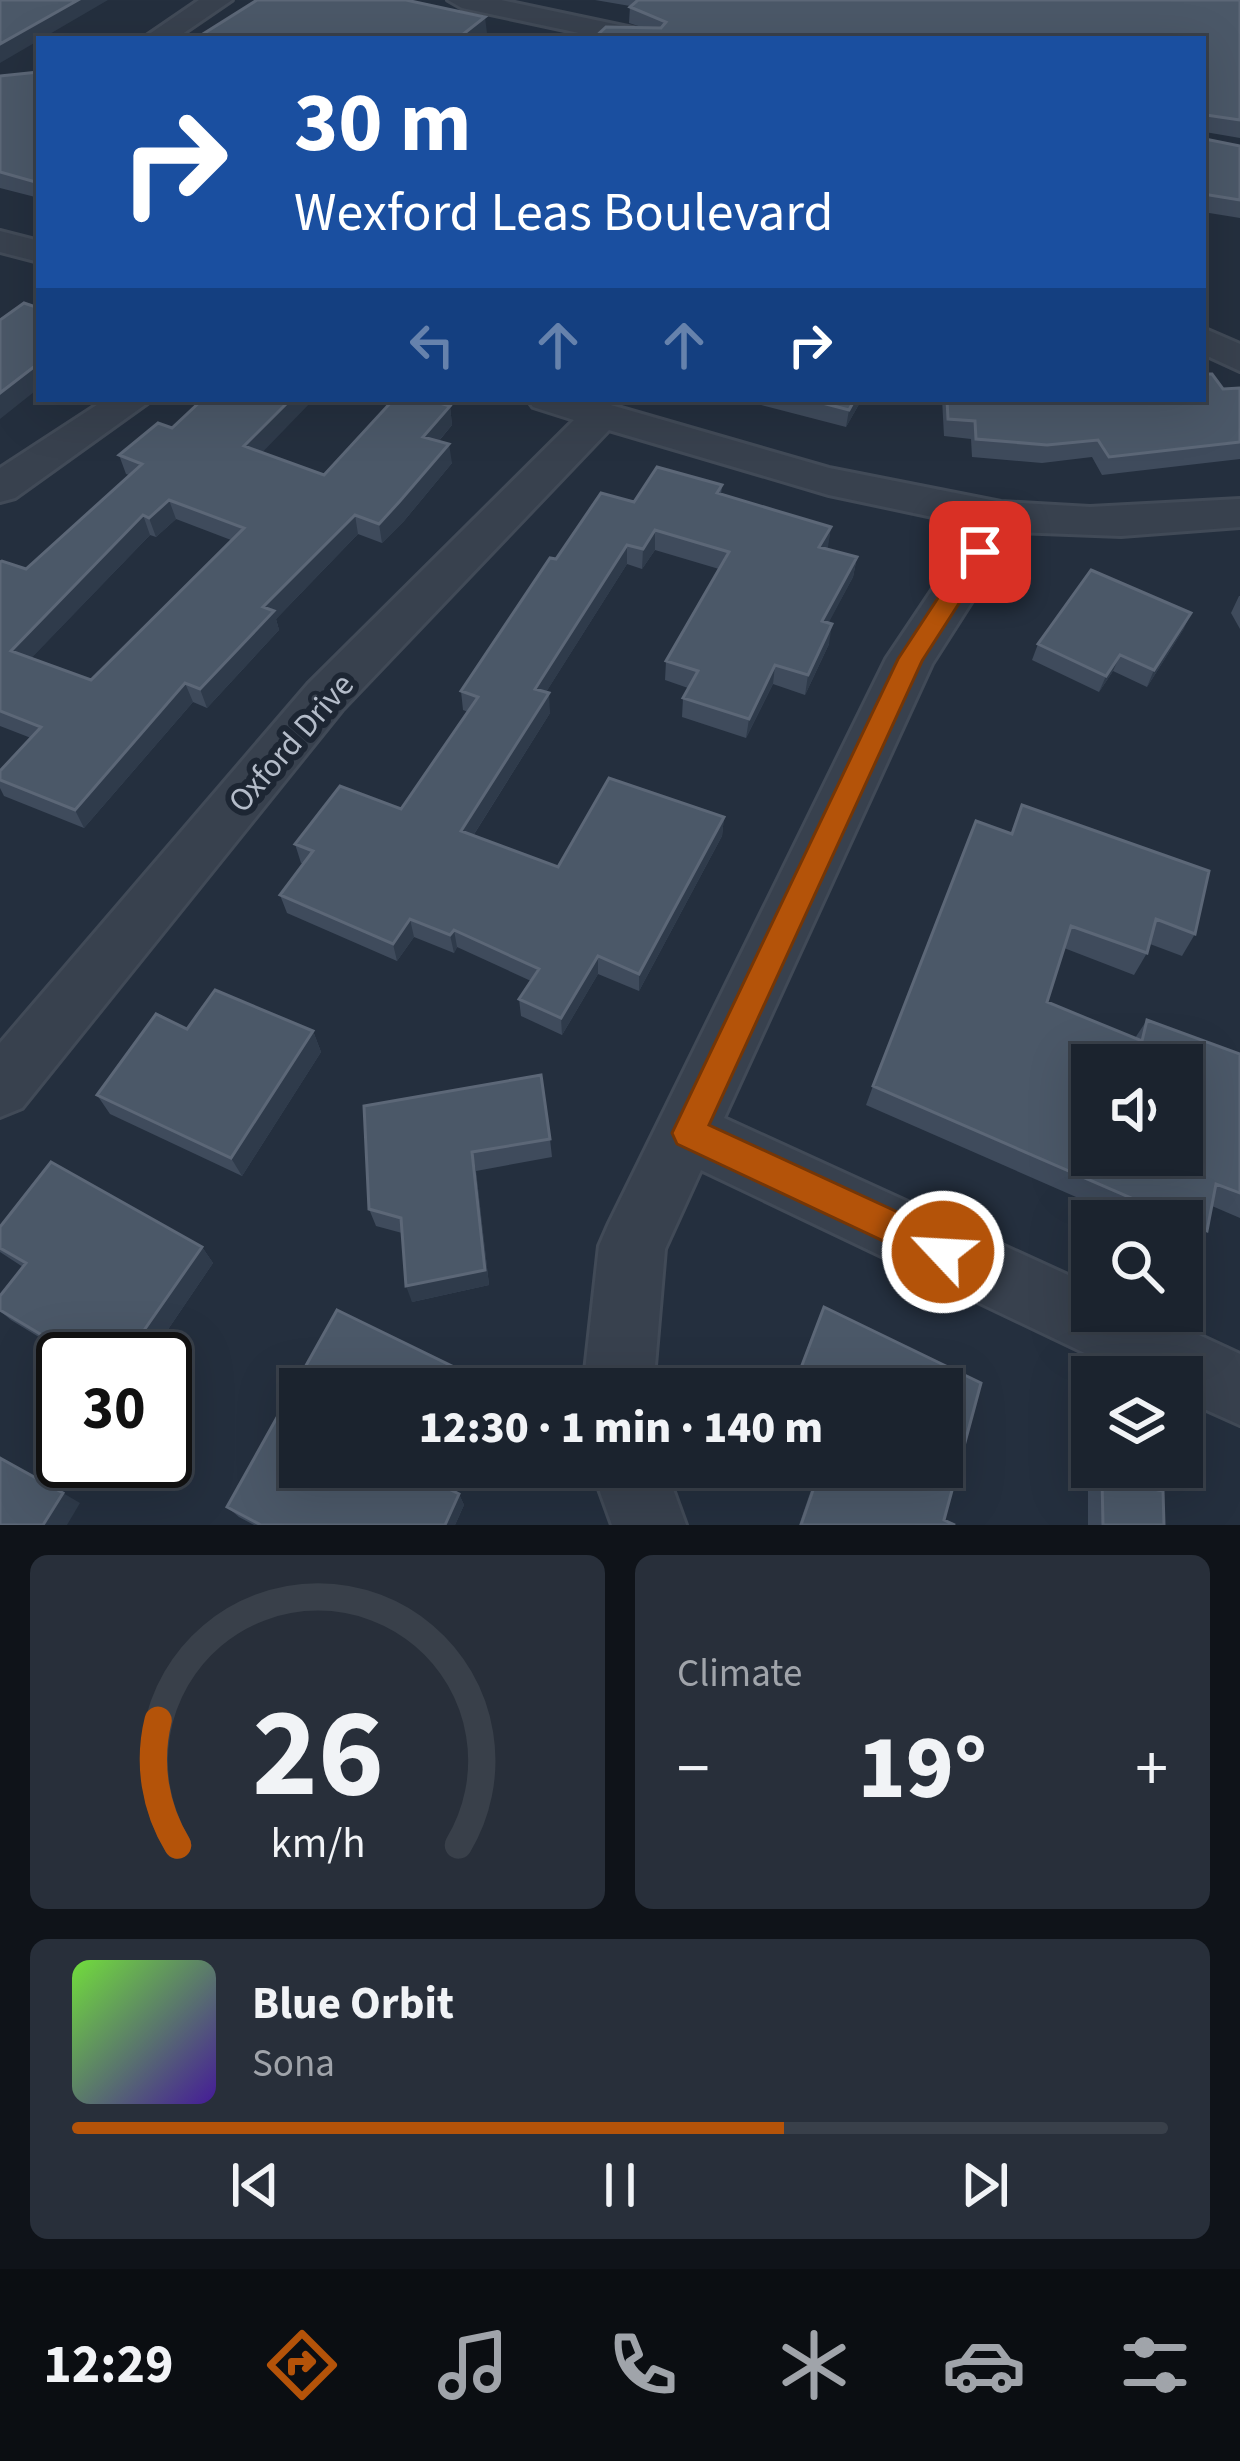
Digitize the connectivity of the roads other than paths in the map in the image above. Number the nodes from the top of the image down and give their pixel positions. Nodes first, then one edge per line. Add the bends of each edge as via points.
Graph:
1 (218, 0) edge
2 (462, 0) edge
3 (558, 19) junction
4 (161, 36) edge
5 (538, 36) edge
6 (634, 36) edge
7 (0, 241) edge
8 (36, 251) edge
9 (1206, 341) edge
10 (1240, 359) edge
11 (129, 402) edge
12 (557, 402) edge
13 (601, 415) junction
14 (0, 488) edge
15 (1240, 513) edge
16 (1004, 517) junction
17 (0, 1088) edge
18 (689, 1133) junction
19 (620, 1368) edge
20 (1240, 1390) edge
21 (636, 1488) edge
22 (649, 1525) edge

1 - 4 street
2 - 3 street
3 - 5 street
3 - 6 street
7 - 8 street
9 - 10 street
11 - 14 street
12 - 13 street
13 - 16 street via 860,488
13 - 17 street, Oxford Drive via 325,697
15 - 16 street via 1150,521
16 - 18 street via 910,659
18 - 19 street via 632,1246
18 - 20 street
21 - 22 street

